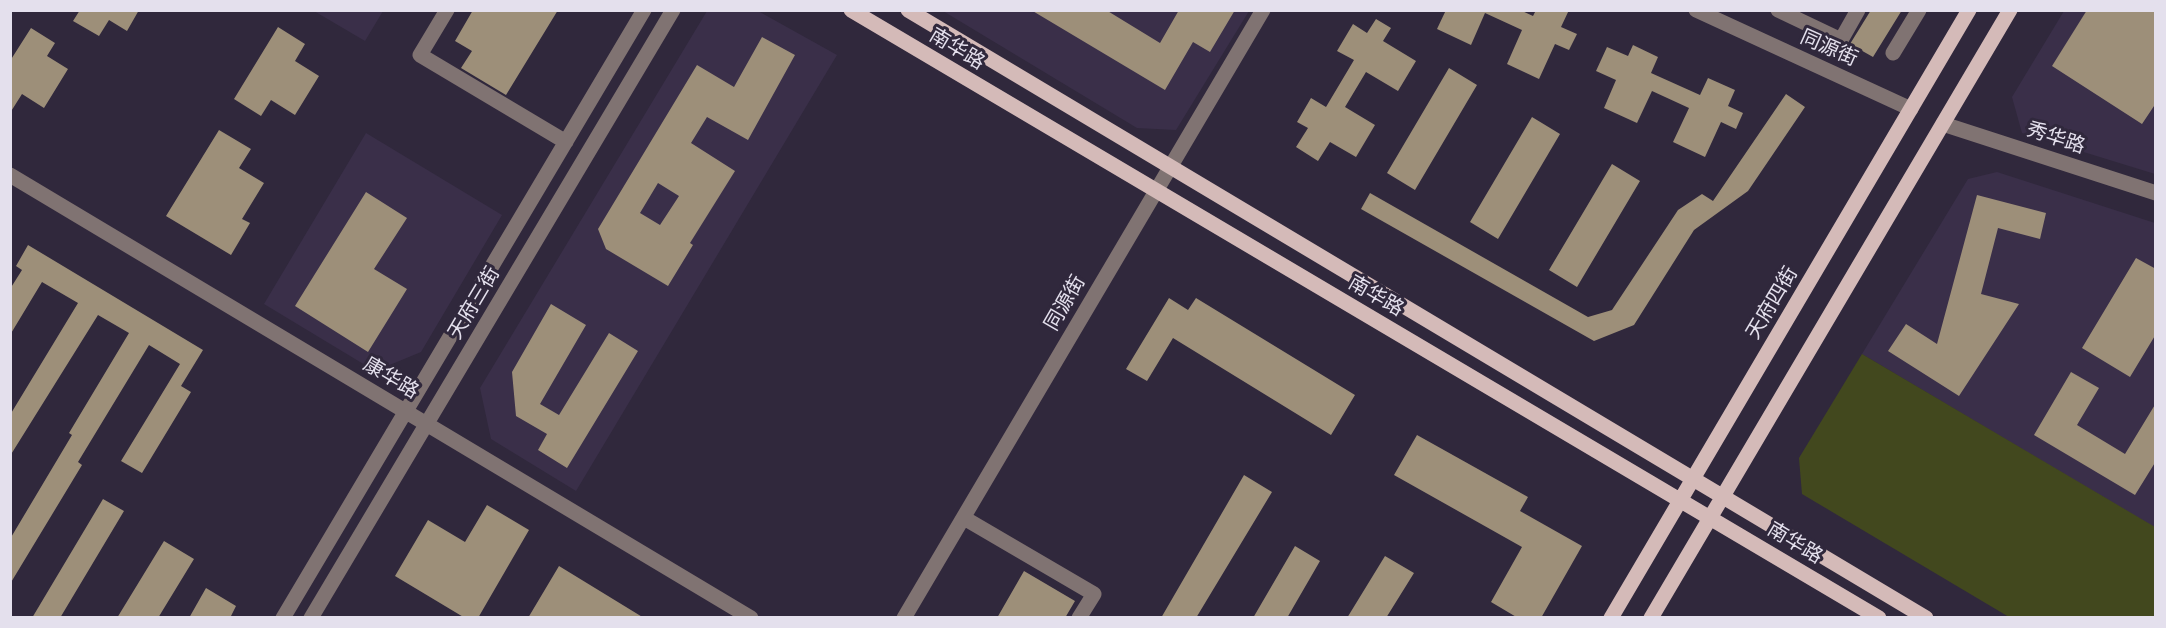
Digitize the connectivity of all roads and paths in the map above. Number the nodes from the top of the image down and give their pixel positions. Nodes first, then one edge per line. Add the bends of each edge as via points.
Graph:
1 (447, 10) edge
2 (644, 10) edge
3 (673, 10) edge
4 (852, 10) edge
5 (908, 10) edge
6 (1263, 10) edge
7 (1696, 10) edge
8 (1858, 10) edge
9 (1919, 10) edge
10 (1969, 10) edge
11 (2010, 10) edge
12 (1781, 11) edge
13 (1893, 53) dead end
14 (1911, 108) junction
15 (1943, 124) junction
16 (566, 142) junction
17 (1169, 167) junction
18 (10, 175) edge
19 (1155, 191) junction
20 (2156, 193) edge
21 (406, 411) junction
22 (427, 424) junction
23 (1693, 477) junction
24 (1724, 495) junction
25 (1681, 499) junction
26 (1711, 517) junction
27 (964, 518) junction
28 (283, 618) edge
29 (311, 618) edge
30 (751, 618) edge
31 (904, 618) edge
32 (1079, 618) edge
33 (1611, 618) edge
34 (1652, 618) edge
35 (1879, 618) edge
36 (1926, 618) edge

1 - 16 street via 420,55
2 - 16 street, 天府三街
3 - 22 street, 天府三街
4 - 19 main road, 南华路
5 - 17 main road, 南华路
6 - 17 street, 同源街
7 - 14 street, 同源街
8 - 12 street via 1840,40
9 - 13 street
10 - 14 main road, 天府四街
11 - 15 main road
14 - 23 main road, 天府四街
15 - 20 street, 秀华路
15 - 24 main road
16 - 21 street, 天府三街
17 - 19 street, 同源街
17 - 23 main road, 南华路
18 - 21 street, 康华路
19 - 25 main road, 南华路
19 - 27 street, 同源街
21 - 22 street, 康华路
21 - 28 street, 天府三街
22 - 29 street, 天府三街
22 - 30 street, 康华路
23 - 24 main road, 南华路
23 - 25 main road, 天府四街
24 - 26 main road
24 - 36 main road, 南华路
25 - 26 main road, 南华路
25 - 33 main road, 天府四街
26 - 34 main road
26 - 35 main road, 南华路
27 - 31 street, 同源街
27 - 32 street via 1094,594

